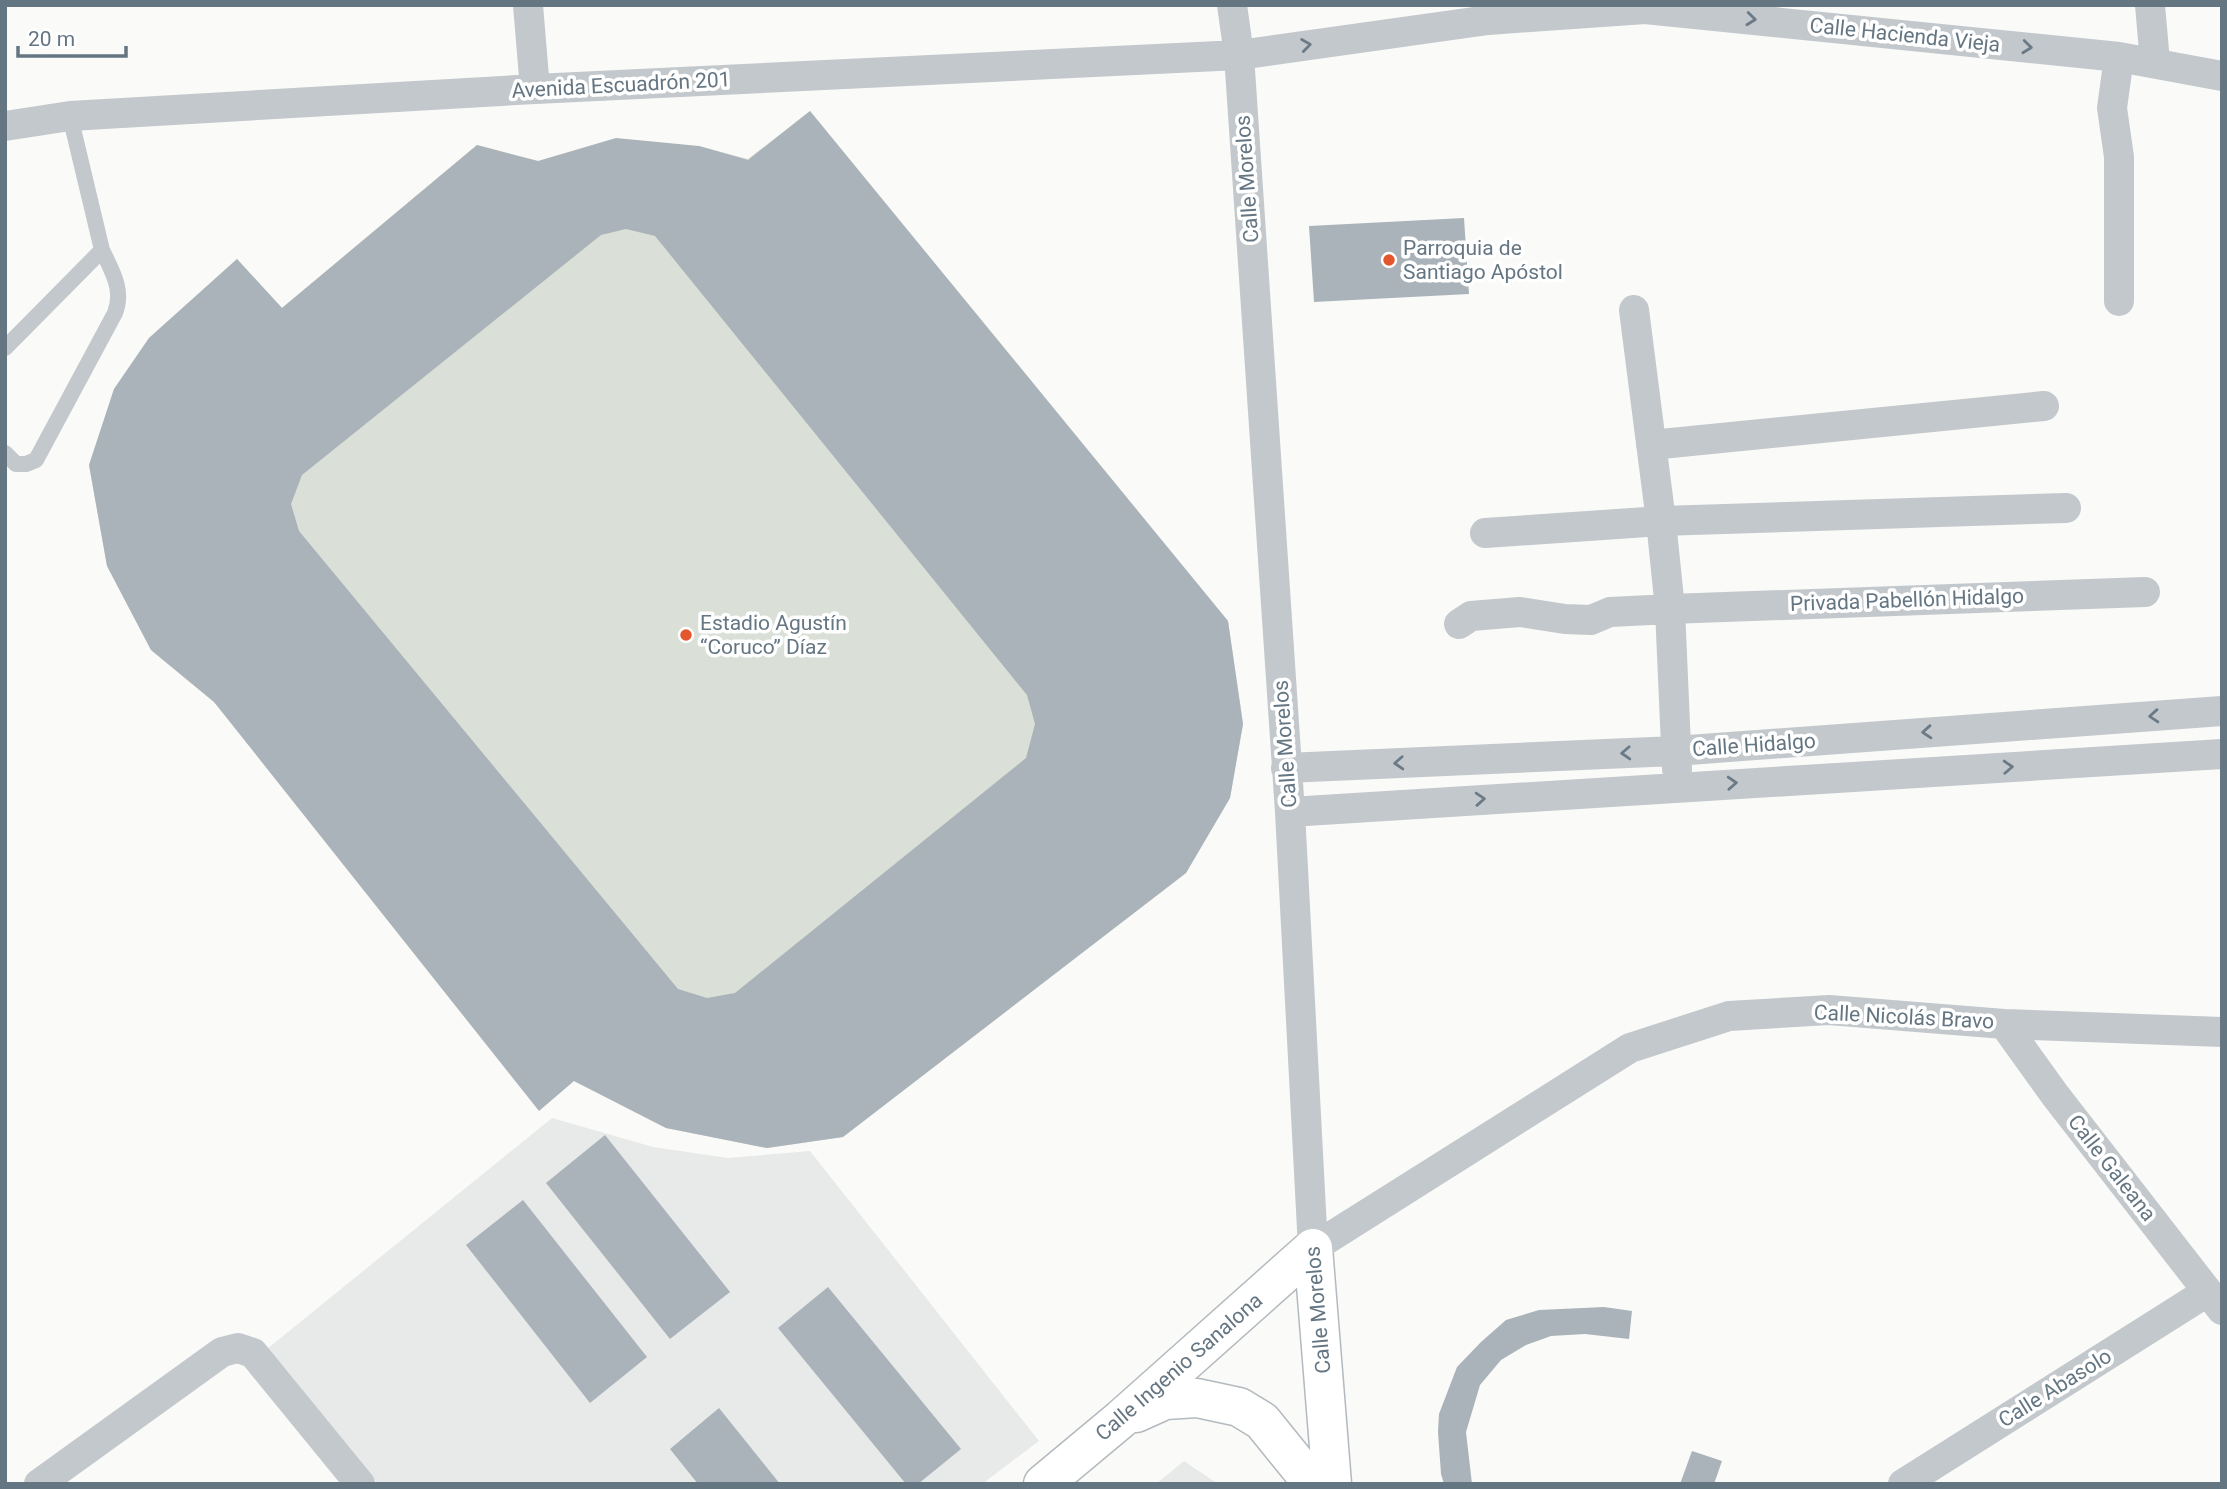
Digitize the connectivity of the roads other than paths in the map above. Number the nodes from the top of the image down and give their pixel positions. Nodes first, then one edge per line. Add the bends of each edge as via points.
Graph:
1 (528, 5) edge
2 (1232, 5) edge
3 (2150, 5) edge
4 (1488, 13) edge
5 (1238, 55) junction
6 (2119, 57) junction
7 (2155, 62) junction
8 (2222, 76) edge
9 (535, 89) junction
10 (70, 116) junction
11 (5, 126) edge
12 (102, 250) junction
13 (2119, 301) dead end
14 (1634, 310) dead end
15 (5, 348) edge
16 (2044, 406) dead end
17 (1651, 445) junction
18 (5, 453) edge
19 (2066, 508) dead end
20 (1661, 521) junction
21 (1485, 533) dead end
22 (2145, 592) dead end
23 (1670, 609) junction
24 (1459, 624) dead end
25 (2222, 711) edge
26 (1675, 751) junction
27 (2222, 754) edge
28 (1286, 768) junction
29 (1679, 786) junction
30 (1290, 812) junction
31 (2004, 1024) junction
32 (2222, 1031) edge
33 (1313, 1248) junction
34 (2214, 1301) edge
35 (1121, 1419) junction
36 (39, 1484) edge
37 (360, 1484) edge
38 (1043, 1484) edge
39 (1313, 1484) edge
40 (1332, 1484) edge
41 (1903, 1484) edge

1 - 9 street
2 - 5 street, Calle Morelos
3 - 7 street
5 -> 4 street, Calle Hacienda Vieja
4 -> 6 street, Calle Hacienda Vieja via 1645,9
5 - 9 street, Avenida Escuadrón 201
5 - 28 street, Calle Morelos
6 - 7 street, Calle Hacienda Vieja
6 - 13 street via 2112,108 2119,157
7 - 8 street, Calle Hacienda Vieja
9 - 10 street, Avenida Escuadrón 201
10 - 11 street, Avenida Escuadrón 201
10 - 12 lane
12 - 15 lane
12 - 18 lane via 118,285 120,300 115,313 36,460 16,464
14 - 17 street
16 - 17 street
17 - 20 street
19 - 20 street
20 - 21 street
20 - 23 street
22 - 23 street, Privada Pabellón Hidalgo
23 - 24 street, Privada Pabellón Hidalgo via 1609,612 1591,620 1520,612 1471,617
23 - 26 street
25 -> 26 street, Calle Hidalgo
26 -> 28 street, Calle Hidalgo
26 - 29 street
29 -> 27 street, Calle Hidalgo
28 - 30 street, Calle Morelos
30 -> 29 street, Calle Hidalgo
30 - 33 street, Calle Morelos
31 - 32 street, Calle Nicolás Bravo
31 - 33 street, Calle Nicolás Bravo via 1829,1010 1729,1016 1630,1048
31 - 34 street, Calle Galeana
33 - 35 main road, Calle Ingenio Sanalona
33 - 40 main road, Calle Morelos
34 - 41 street, Calle Abasolo
35 - 38 main road, Calle Ingenio Sanalona
35 - 39 main road via 1165,1401 1197,1398 1239,1407 1262,1421
36 - 37 street via 222,1352 238,1348 253,1353

